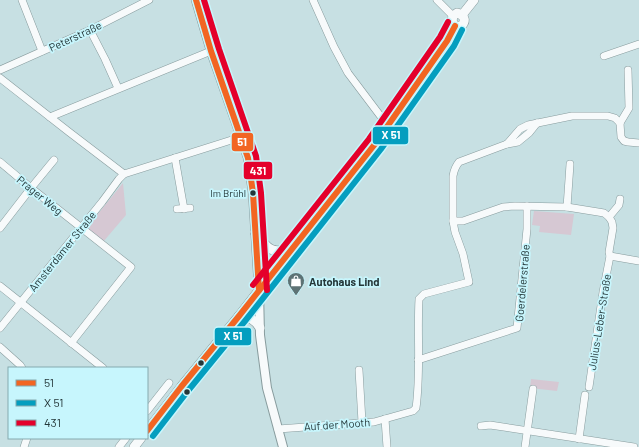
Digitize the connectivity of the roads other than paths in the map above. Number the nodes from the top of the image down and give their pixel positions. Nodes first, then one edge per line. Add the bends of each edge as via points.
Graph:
1 (22, 0) edge
2 (149, 0) edge
3 (196, 0) edge
4 (313, 0) edge
5 (437, 0) edge
6 (474, 0) edge
7 (462, 15) junction
8 (453, 16) junction
9 (455, 26) junction
10 (90, 30) junction
11 (639, 44) edge
12 (42, 51) junction
13 (211, 51) junction
14 (604, 56) dead end
15 (0, 70) edge
16 (628, 70) dead end
17 (0, 78) edge
18 (118, 88) junction
19 (50, 117) junction
20 (620, 123) junction
21 (388, 126) junction
22 (241, 137) junction
23 (639, 143) edge
24 (175, 158) junction
25 (54, 160) dead end
26 (0, 162) edge
27 (570, 164) dead end
28 (124, 174) junction
29 (31, 188) junction
30 (620, 199) dead end
31 (527, 206) junction
32 (566, 207) junction
33 (184, 209) dead end
34 (609, 217) junction
35 (453, 221) junction
36 (0, 228) edge
37 (81, 228) junction
38 (256, 232) junction
39 (298, 242) junction
40 (610, 256) junction
41 (639, 261) edge
42 (0, 286) edge
43 (259, 290) junction
44 (20, 303) junction
45 (239, 316) junction
46 (0, 328) edge
47 (260, 328) junction
48 (71, 342) junction
49 (0, 347) edge
50 (418, 360) junction
51 (22, 367) edge
52 (102, 367) edge
53 (359, 370) dead end
54 (169, 383) dead end
55 (589, 387) dead end
56 (533, 389) dead end
57 (585, 395) dead end
58 (148, 406) edge
59 (385, 419) junction
60 (362, 422) junction
61 (481, 426) dead end
62 (278, 428) junction
63 (148, 430) edge
64 (527, 431) junction
65 (125, 439) edge
66 (140, 439) edge
67 (579, 439) junction
68 (118, 447) edge
69 (134, 447) edge
70 (283, 447) edge
71 (387, 447) edge
72 (525, 447) edge
73 (634, 447) edge

1 - 12 street
2 - 10 street, Peterstraße
3 - 13 street
4 - 21 street via 348,73
5 - 8 street
6 - 7 main road
7 - 8 main road via 457,13
7 - 9 main road via 464,24
8 - 9 main road
9 - 21 main road
10 - 12 street, Peterstraße
10 - 18 street
11 - 14 street
12 - 15 street, Peterstraße
13 - 18 street
13 - 22 street
16 - 20 street via 629,108
17 - 19 street
18 - 19 street
19 - 28 street
20 - 23 street via 621,137 624,141
20 - 35 street via 608,116 572,116 537,123 518,142 459,162 455,166 453,176
21 - 39 main road
22 - 24 street
22 - 38 street via 248,158
24 - 28 street
24 - 33 street
25 - 29 street
26 - 29 street, Prager Weg
27 - 32 street
28 - 37 street, Amsterdamer Straße
29 - 36 street
29 - 37 street, Prager Weg
30 - 34 street via 619,205
31 - 32 street
31 - 35 street via 503,207 463,222
31 - 50 street, Goerdelerstraße via 517,328
32 - 34 street via 604,213
34 - 40 street, Julius-Leber-Straße via 613,228
35 - 50 street via 468,282 424,294 419,299
37 - 44 street, Amsterdamer Straße
37 - 48 street, Prager Weg via 131,268
38 - 39 main road via 265,245 276,251 284,250
38 - 43 street
39 - 43 main road
40 - 41 street
40 - 55 street, Julius-Leber-Straße
42 - 44 street
43 - 45 main road
43 - 47 street
44 - 46 street, Amsterdamer Straße
44 - 48 street
45 - 47 main road via 252,319
45 - 63 main road
47 - 62 street via 267,388
48 - 52 street
49 - 51 street
50 - 59 street, Auf der Mooth via 416,408
53 - 60 street
54 - 58 street
56 - 64 street
57 - 67 street
59 - 60 street, Auf der Mooth
59 - 71 street
60 - 62 street, Auf der Mooth
61 - 64 street
62 - 70 street
64 - 67 street
64 - 72 street
65 - 68 street
66 - 69 main road
67 - 73 street

